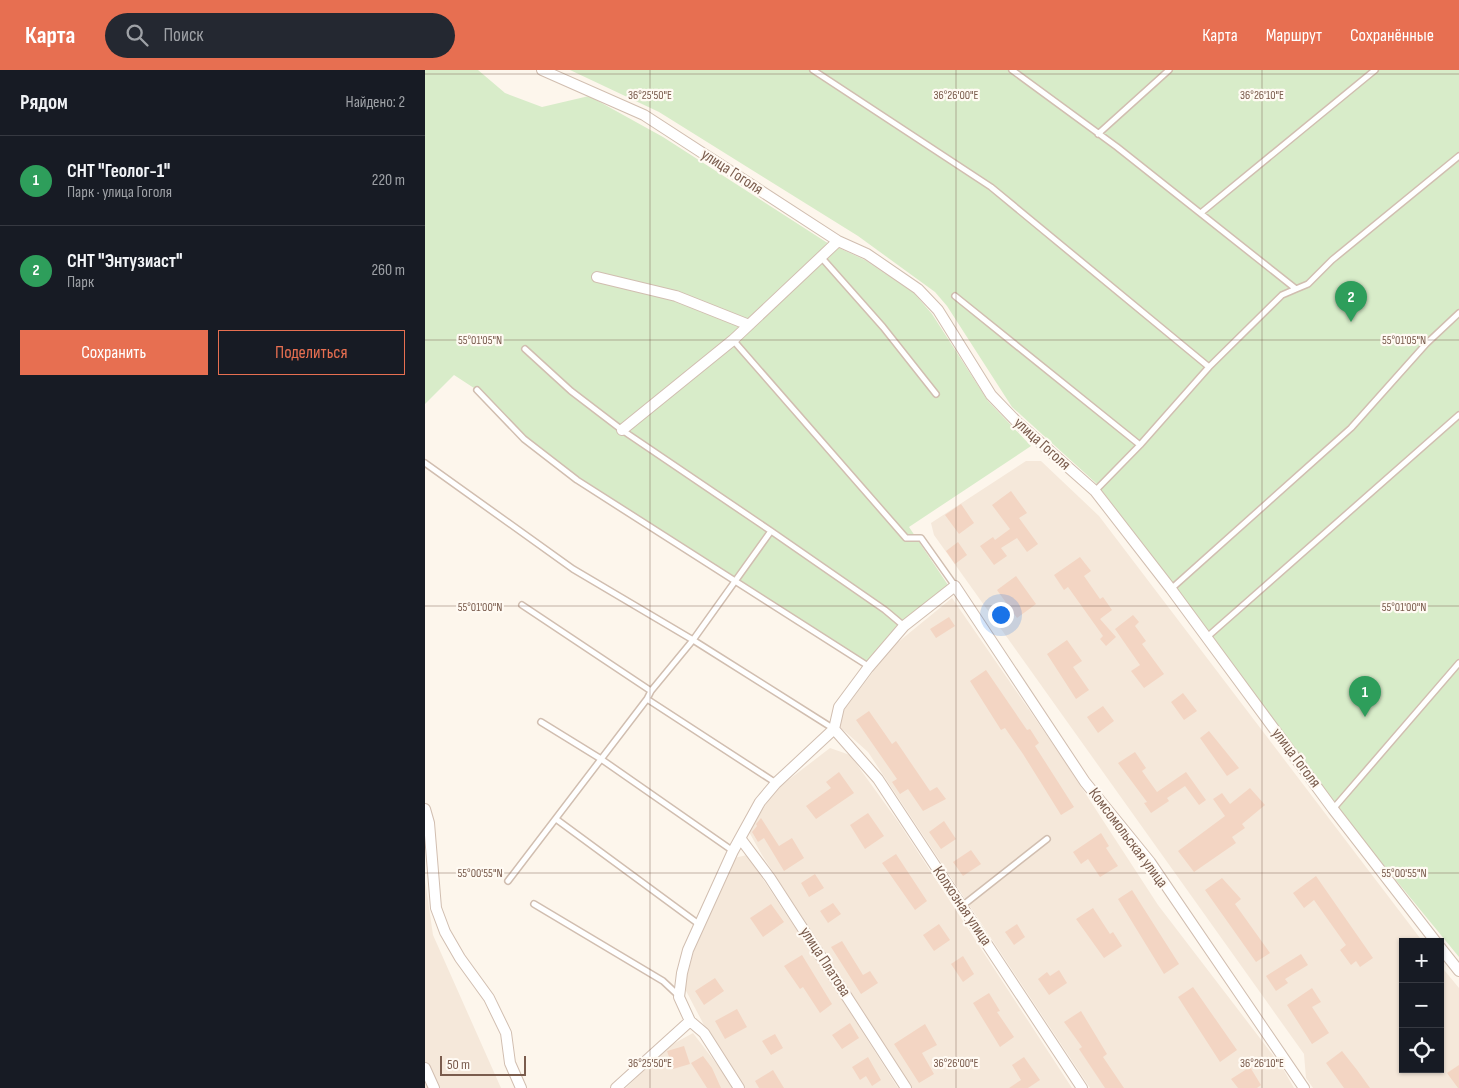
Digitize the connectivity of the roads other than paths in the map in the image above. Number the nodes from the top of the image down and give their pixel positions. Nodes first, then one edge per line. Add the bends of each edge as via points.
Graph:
1 (542, 70) edge
2 (813, 70) edge
3 (1012, 70) edge
4 (1169, 70) edge
5 (1375, 70) edge
6 (1098, 134) junction
7 (1459, 156) edge
8 (1202, 212) junction
9 (838, 241) junction
10 (821, 257) junction
11 (597, 277) dead end
12 (1297, 288) junction
13 (955, 296) dead end
14 (1459, 313) edge
15 (749, 325) junction
16 (733, 340) junction
17 (525, 349) dead end
18 (1209, 367) junction
19 (477, 390) dead end
20 (936, 394) dead end
21 (1459, 415) edge
22 (622, 430) junction
23 (1140, 445) junction
24 (425, 463) edge
25 (1095, 491) junction
26 (771, 531) junction
27 (736, 580) junction
28 (955, 586) junction
29 (1171, 589) junction
30 (522, 605) dead end
31 (904, 626) junction
32 (1206, 638) junction
33 (693, 640) junction
34 (1459, 663) edge
35 (865, 664) dead end
36 (651, 691) junction
37 (647, 699) junction
38 (541, 722) dead end
39 (834, 729) junction
40 (601, 759) junction
41 (776, 783) junction
42 (1333, 808) junction
43 (425, 809) edge
44 (556, 818) junction
45 (740, 838) junction
46 (1047, 839) dead end
47 (733, 851) junction
48 (508, 881) dead end
49 (534, 904) dead end
50 (962, 906) junction
51 (700, 925) junction
52 (1433, 938) edge
53 (1444, 952) edge
54 (1459, 971) edge
55 (679, 997) junction
56 (690, 1022) junction
57 (425, 1068) edge
58 (434, 1088) edge
59 (521, 1088) edge
60 (616, 1088) edge
61 (739, 1088) edge
62 (906, 1088) edge
63 (1082, 1088) edge
64 (1304, 1088) edge

1 - 9 street, улица Гоголя via 644,115
2 - 18 lane via 991,187
3 - 6 lane
4 - 6 lane
5 - 8 lane
6 - 8 lane
7 - 12 lane via 1332,260 1309,284
8 - 12 lane
9 - 10 street
9 - 25 street, улица Гоголя via 873,258 917,289 938,310 991,395
10 - 15 street
10 - 20 lane
11 - 15 street via 676,296
12 - 18 lane via 1282,295
13 - 23 lane
14 - 29 lane via 1426,344 1351,428
15 - 16 street
16 - 22 street
16 - 28 lane via 905,538 921,538
17 - 22 lane via 571,391
18 - 23 lane
19 - 27 lane via 525,439 577,480
21 - 32 lane
22 - 26 lane
23 - 25 lane
24 - 33 lane via 573,569
25 - 29 street, улица Гоголя
26 - 27 lane
26 - 31 lane
27 - 33 lane
27 - 35 lane
28 - 31 street
28 - 64 street, Комсомольская улица via 1085,782 1150,862
29 - 32 street, улица Гоголя
30 - 36 lane
31 - 39 street via 839,707
32 - 42 street, улица Гоголя
33 - 36 lane
33 - 39 lane
34 - 42 lane
36 - 37 lane
37 - 40 lane
37 - 41 lane
38 - 40 lane
39 - 41 street
39 - 50 street, Колхозная улица via 878,779
40 - 44 lane
40 - 47 lane
41 - 45 street
42 - 52 street, улица Гоголя
43 - 59 street via 436,908 445,932 489,998 506,1033 510,1063
44 - 48 lane
44 - 51 lane
45 - 47 street
45 - 62 street, улица Платова via 770,878
46 - 50 lane
47 - 51 street
49 - 55 lane via 663,981
50 - 63 street, Колхозная улица
51 - 55 street via 688,950
53 - 54 street
55 - 56 street
56 - 60 street
56 - 61 street via 705,1033
57 - 58 street

